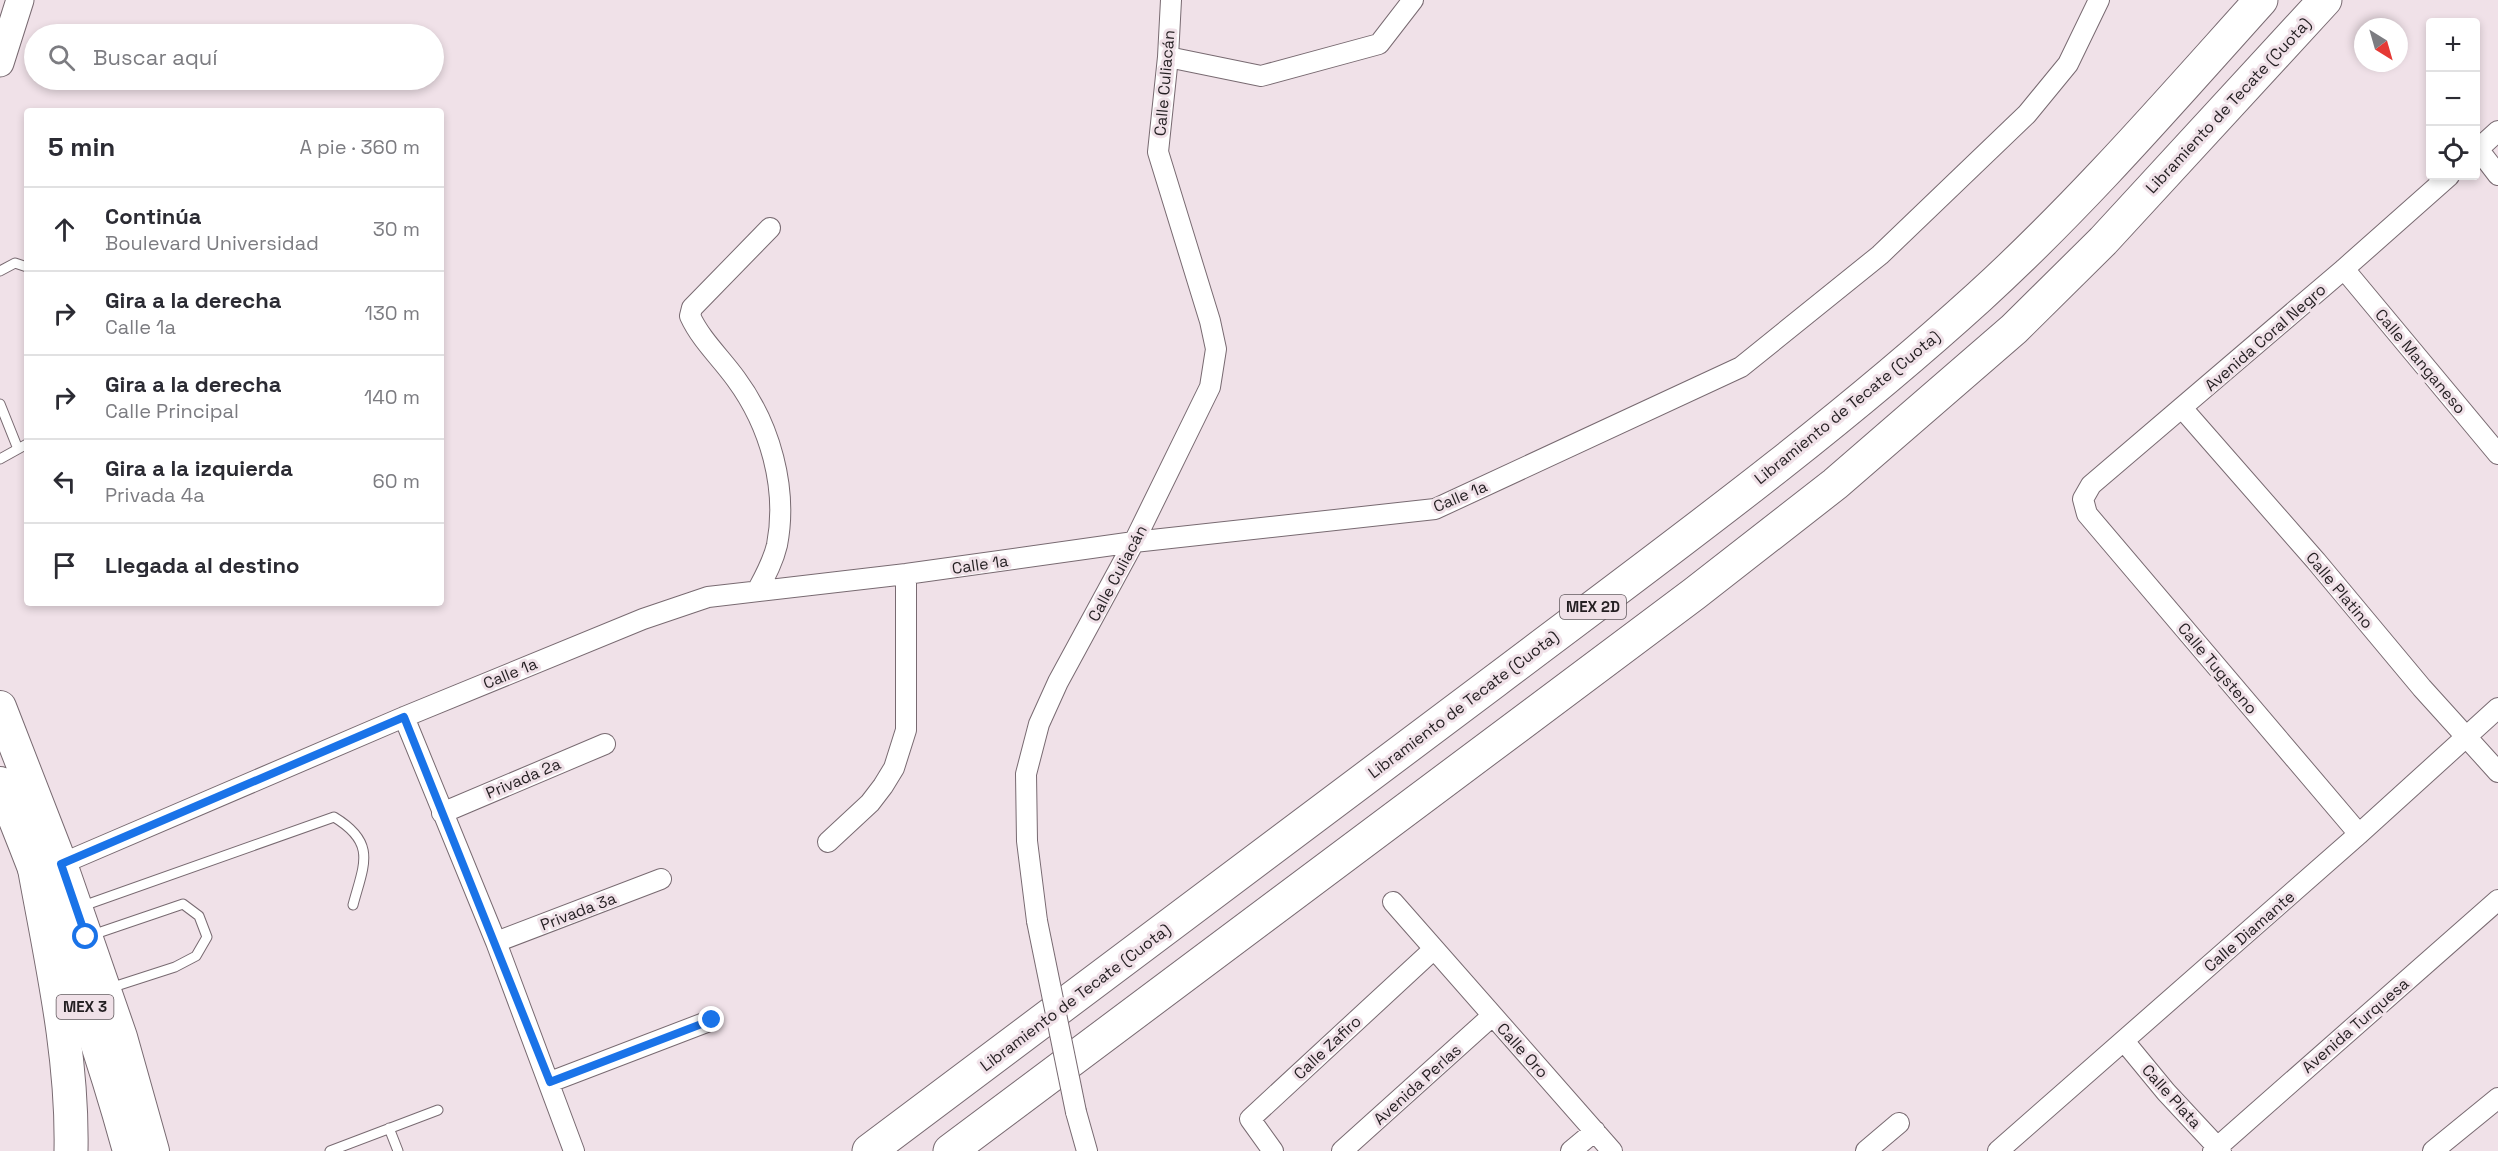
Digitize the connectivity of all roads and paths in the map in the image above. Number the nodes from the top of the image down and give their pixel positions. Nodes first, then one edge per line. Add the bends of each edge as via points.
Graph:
1 (20, 0) edge
2 (1171, 0) edge
3 (1413, 0) edge
4 (2099, 0) edge
5 (2261, 0) edge
6 (2325, 0) edge
7 (1168, 57) junction
8 (0, 63) edge
9 (2498, 131) edge
10 (2480, 147) edge
11 (2480, 153) edge
12 (2498, 174) edge
13 (2444, 180) edge
14 (770, 228) dead end
15 (24, 266) edge
16 (2344, 269) junction
17 (0, 271) edge
18 (0, 404) edge
19 (2182, 408) junction
20 (24, 446) edge
21 (18, 449) junction
22 (2498, 454) edge
23 (0, 459) edge
24 (2083, 499) joint
25 (1134, 543) junction
26 (906, 574) junction
27 (757, 591) junction
28 (0, 707) edge
29 (2498, 708) edge
30 (404, 717) junction
31 (2466, 736) junction
32 (605, 744) dead end
33 (2498, 772) edge
34 (0, 783) edge
35 (441, 813) junction
36 (2359, 834) junction
37 (828, 842) dead end
38 (47, 865) junction
39 (661, 879) dead end
40 (2498, 900) edge
41 (1393, 902) dead end
42 (353, 905) dead end
43 (76, 908) junction
44 (86, 937) junction
45 (496, 942) junction
46 (1434, 949) junction
47 (105, 990) junction
48 (1492, 1016) junction
49 (712, 1020) dead end
50 (2124, 1041) junction
51 (550, 1082) junction
52 (2498, 1098) edge
53 (438, 1110) dead end
54 (1899, 1123) dead end
55 (389, 1128) junction
56 (1595, 1131) junction
57 (2217, 1150) edge
58 (70, 1151) edge
59 (129, 1151) edge
60 (153, 1151) edge
61 (330, 1151) edge
62 (398, 1151) edge
63 (574, 1151) edge
64 (869, 1151) edge
65 (950, 1151) edge
66 (1087, 1151) edge
67 (1274, 1151) edge
68 (1342, 1151) edge
69 (1571, 1151) edge
70 (1612, 1151) edge
71 (1866, 1151) edge
72 (1998, 1151) edge
73 (2433, 1151) edge

1 - 8 street
2 - 7 street, Calle Culiacán
3 - 7 street via 1379,44 1262,76
4 - 25 street, Calle 1a via 2068,64 2027,114 1880,255 1741,367 1435,509
5 - 64 highway, Libramiento de Tecate (Cuota) / MEX 2D via 2147,126 1983,294 1831,424
6 - 65 highway, Libramiento de Tecate (Cuota) / MEX 2D via 2062,281 2014,328 1835,484
7 - 25 street, Calle Culiacán via 1158,152 1216,349 1210,387
9 - 10 street
11 - 12 street
13 - 16 street, Avenida Coral Negro
14 - 27 street via 692,308 690,316 738,381 766,430 775,458 777,545
15 - 17 lane via 15,263
16 - 19 street, Avenida Coral Negro
16 - 22 street, Calle Manganeso
18 - 21 lane
19 - 24 street, Avenida Coral Negro via 2091,485
19 - 31 street, Calle Platino
20 - 21 lane
21 - 23 lane
24 - 36 street, Calle Tugsteno via 2087,514
25 - 26 street, Calle 1a
25 - 66 street, Calle Culiacán, bridge via 1047,703 1026,774 1027,841 1037,921
26 - 27 street, Calle 1a
26 - 37 street via 906,730 894,768 883,786
27 - 30 street, Calle 1a via 708,597 643,619
28 - 38 main road, MEX 3
29 - 31 street, Calle Diamante
30 - 35 street
30 - 38 street, Calle 1a
31 - 33 street, Calle Platino
31 - 36 street, Calle Diamante
32 - 35 street, Privada 2a
34 - 38 main road, MEX 3
35 - 45 street
36 - 50 street, Calle Diamante
38 - 43 main road, MEX 3
38 - 58 highway via 72,1117
38 - 59 main road, MEX 3
39 - 45 street, Privada 3a
40 - 57 street, Avenida Turquesa
41 - 46 street, Calle Oro
42 - 43 lane via 366,856 353,829 334,817
43 - 44 main road, MEX 3
44 - 47 main road, MEX 3
44 - 47 lane via 183,904 200,916 207,937 196,956
45 - 51 street
46 - 48 street, Calle Oro
46 - 67 street, Calle Zafiro via 1250,1119
47 - 60 main road, MEX 3
48 - 56 street, Calle Oro
48 - 68 street, Avenida Perlas
49 - 51 street
50 - 57 street, Calle Plata
50 - 72 street, Calle Diamante
51 - 63 street
52 - 73 street
53 - 55 lane
54 - 71 street
55 - 61 lane
55 - 62 lane
56 - 69 street
56 - 70 street, Calle Oro

